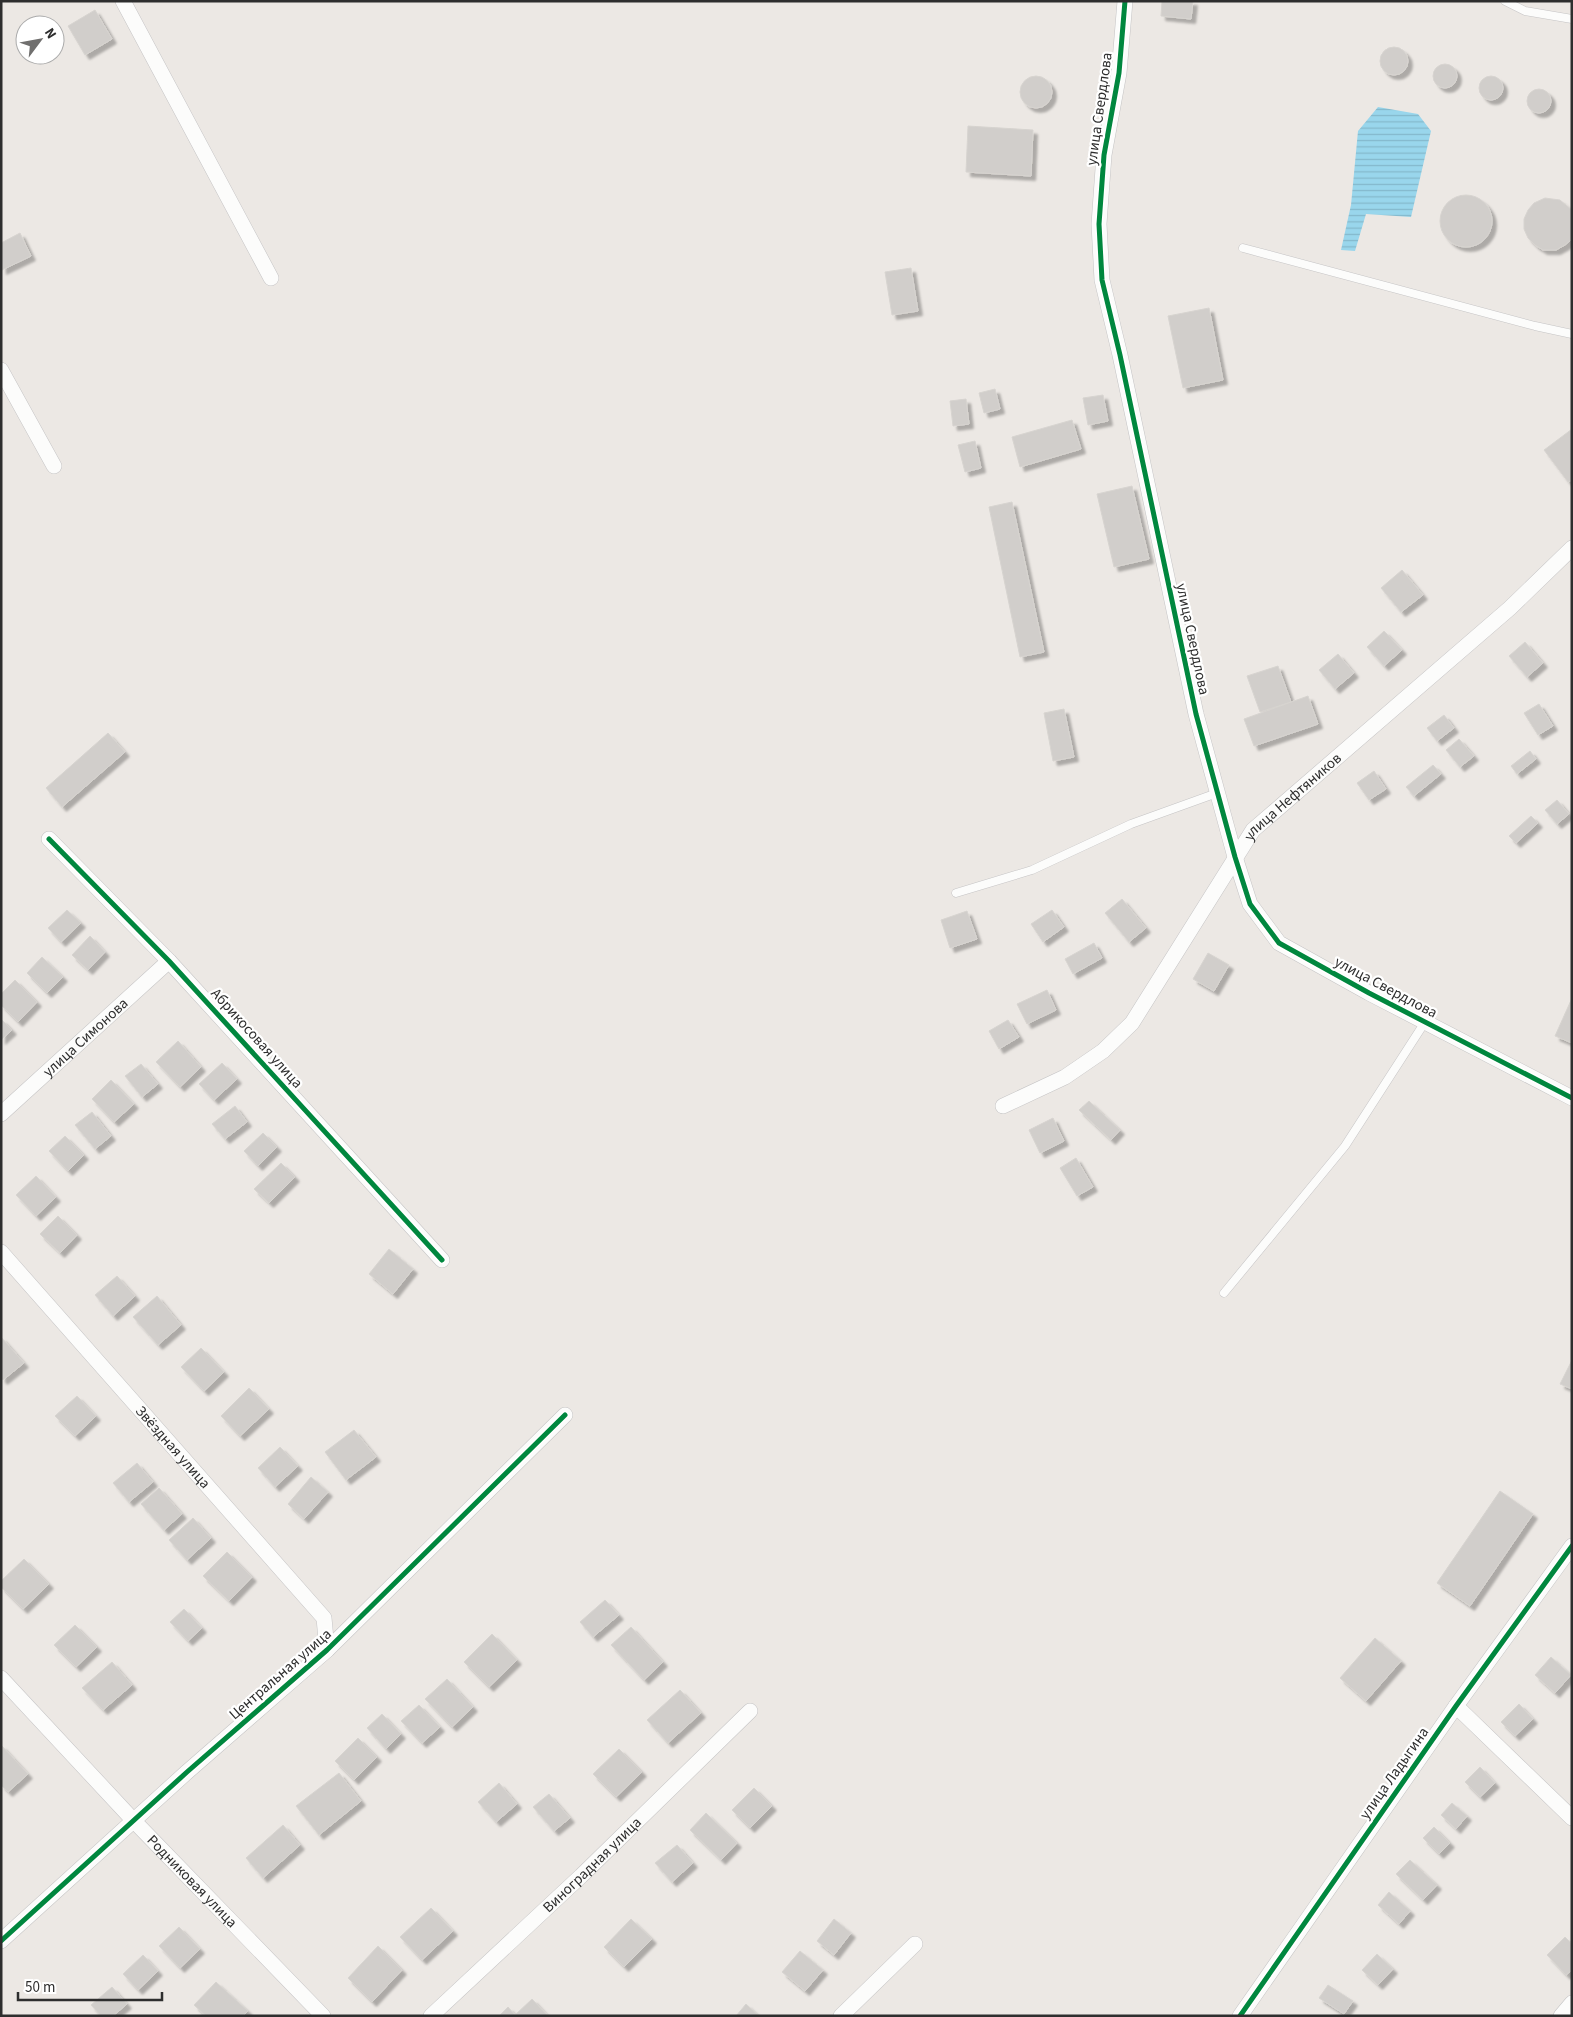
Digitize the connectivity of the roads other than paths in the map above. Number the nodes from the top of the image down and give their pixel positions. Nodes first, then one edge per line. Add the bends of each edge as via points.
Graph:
1 (123, 1) edge
2 (1125, 1) edge
3 (1505, 1) edge
4 (1572, 19) edge
5 (1243, 248) dead end
6 (272, 278) dead end
7 (1572, 334) edge
8 (1, 370) edge
9 (54, 466) dead end
10 (1572, 548) edge
11 (1217, 793) junction
12 (49, 839) dead end
13 (1235, 857) junction
14 (956, 893) dead end
15 (170, 961) junction
16 (1425, 1022) junction
17 (1572, 1098) edge
18 (1003, 1106) dead end
19 (1, 1114) edge
20 (1, 1252) edge
21 (442, 1260) dead end
22 (1224, 1293) dead end
23 (564, 1415) dead end
24 (1572, 1546) edge
25 (327, 1650) junction
26 (1, 1678) edge
27 (1456, 1706) junction
28 (750, 1710) dead end
29 (1572, 1818) edge
30 (134, 1821) junction
31 (1, 1941) edge
32 (915, 1944) dead end
33 (1572, 2003) edge
34 (323, 2016) edge
35 (431, 2016) edge
36 (841, 2016) edge
37 (1240, 2016) edge
38 (1561, 2016) edge

1 - 6 street
2 - 11 street, улица Свердлова via 1119,73 1104,154 1098,224 1102,280 1196,714
3 - 4 lane via 1525,11
5 - 7 lane
8 - 9 street
10 - 13 street, улица Нефтяников via 1510,608 1253,830
11 - 13 street, улица Свердлова
11 - 14 lane via 1132,824 1032,870
12 - 15 street, Абрикосовая улица
13 - 16 street, улица Свердлова via 1250,904 1279,943
13 - 18 street, улица Нефтяников via 1132,1023 1103,1051 1065,1077
15 - 19 street, улица Симонова
15 - 21 street, Абрикосовая улица
16 - 17 street, улица Свердлова
16 - 22 lane via 1345,1146
20 - 25 street, Звёздная улица via 324,1618
23 - 25 street, Центральная улица
24 - 27 street, улица Ладыгина
25 - 30 street, Центральная улица
26 - 30 street, Родниковая улица
27 - 29 street
27 - 37 street, улица Ладыгина
28 - 35 street, Виноградная улица
30 - 31 street, Центральная улица
30 - 34 street, Родниковая улица
32 - 36 street
33 - 38 street

